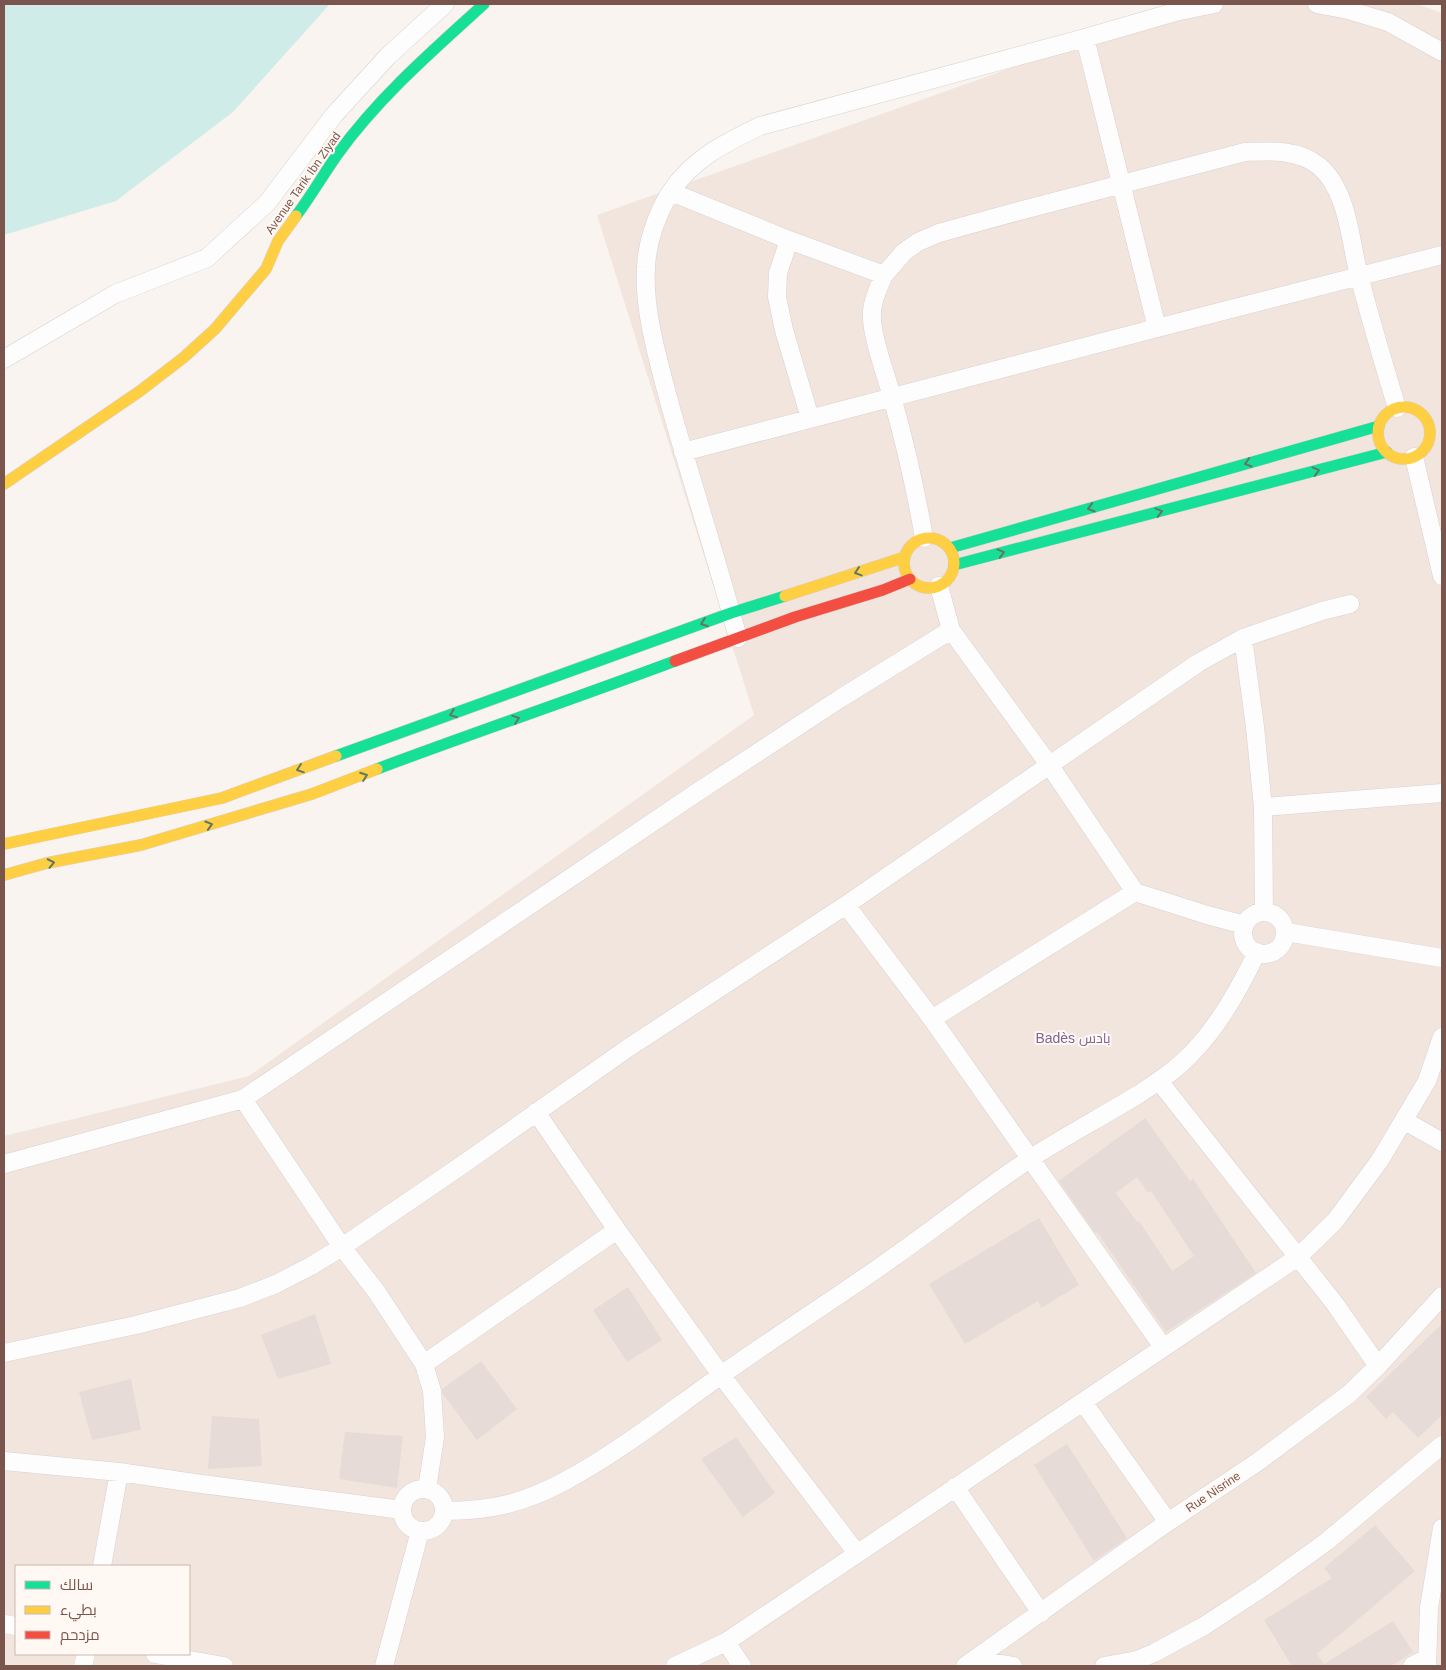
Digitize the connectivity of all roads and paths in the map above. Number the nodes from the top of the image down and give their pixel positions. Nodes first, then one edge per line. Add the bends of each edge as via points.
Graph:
1 (445, 4) edge
2 (484, 4) edge
3 (1214, 4) edge
4 (1318, 4) edge
5 (1085, 38) junction
6 (1442, 52) edge
7 (1122, 184) junction
8 (670, 192) junction
9 (789, 240) junction
10 (1442, 255) edge
11 (884, 275) junction
12 (1359, 277) junction
13 (1157, 328) junction
14 (4, 359) edge
15 (892, 398) junction
16 (1397, 408) junction
17 (1436, 411) dead end
18 (1423, 415) junction
19 (810, 418) junction
20 (1379, 426) junction
21 (1442, 434) edge
22 (1429, 439) junction
23 (684, 452) junction
24 (1387, 452) junction
25 (1414, 457) junction
26 (1199, 477) junction
27 (4, 484) edge
28 (1205, 500) junction
29 (924, 538) junction
30 (950, 548) junction
31 (905, 557) junction
32 (954, 565) junction
33 (1442, 572) edge
34 (910, 578) junction
35 (939, 586) junction
36 (1350, 604) dead end
37 (732, 614) junction
38 (951, 630) junction
39 (738, 638) junction
40 (1243, 638) junction
41 (1050, 766) junction
42 (1442, 793) edge
43 (1263, 807) junction
44 (4, 844) edge
45 (4, 874) edge
46 (1136, 892) junction
47 (846, 905) junction
48 (1264, 912) junction
49 (1245, 925) junction
50 (1286, 932) junction
51 (1257, 952) junction
52 (1442, 958) edge
53 (932, 1019) junction
54 (1442, 1037) edge
55 (1158, 1081) junction
56 (243, 1099) junction
57 (536, 1112) junction
58 (1404, 1121) junction
59 (1442, 1142) edge
60 (1031, 1158) junction
61 (4, 1164) edge
62 (617, 1230) junction
63 (342, 1247) junction
64 (1298, 1257) junction
65 (1442, 1296) edge
66 (1163, 1347) junction
67 (4, 1353) edge
68 (424, 1364) junction
69 (1378, 1366) junction
70 (721, 1375) junction
71 (1083, 1402) junction
72 (1442, 1445) edge
73 (4, 1461) edge
74 (119, 1472) junction
75 (955, 1487) junction
76 (426, 1489) junction
77 (402, 1510) junction
78 (444, 1511) junction
79 (1168, 1522) junction
80 (1442, 1528) edge
81 (420, 1531) junction
82 (856, 1552) junction
83 (102, 1565) edge
84 (1042, 1613) junction
85 (726, 1642) junction
86 (161, 1655) edge
87 (1427, 1662) edge
88 (970, 1663) edge
89 (224, 1666) edge
90 (384, 1666) edge
91 (675, 1666) edge
92 (742, 1666) edge
93 (1011, 1666) edge
94 (1104, 1666) edge
95 (1412, 1666) edge

1 - 14 street via 388,56 334,116 267,203 207,258 114,294
2 - 27 street, Avenue Tarik Ibn Ziyad via 426,57 343,147 278,241 266,269 215,329 140,391
3 - 5 street
4 - 6 street via 1388,22
5 - 7 street
5 - 8 street via 760,126 731,140 688,169
7 - 11 street via 939,233 904,252
7 - 12 street via 1245,152 1271,151 1306,158 1319,166 1340,198
7 - 13 street
8 - 9 street
8 - 23 street via 659,213 650,244 646,299
9 - 11 street
9 - 19 street via 778,273 778,297 784,330
10 - 12 street
11 - 15 street via 871,313
12 - 13 street
12 - 16 street
13 - 15 street
15 - 19 street
15 - 29 street
16 - 18 street via 1411,408
16 - 20 street via 1389,412
17 - 18 street
18 - 22 street via 1430,430
19 - 23 street
20 - 24 street via 1378,436
20 -> 26 street
21 - 22 street
22 - 25 street
23 - 37 street
24 - 25 street via 1395,457
28 -> 24 street
25 - 33 street
26 - 28 street
26 -> 30 street
32 -> 28 street
29 - 30 street via 938,539
29 - 31 street via 915,542
30 - 32 street
31 - 34 street via 904,565
31 -> 37 street
32 - 35 street via 949,578
34 - 35 street via 928,588
34 - 39 street
35 - 38 street
36 - 40 street
37 - 39 street
37 -> 44 street via 222,798
38 - 41 street
38 - 56 street via 696,793
45 -> 39 street via 141,844 312,794
40 - 41 street via 1198,664
40 - 43 street
41 - 46 street
41 - 47 street
42 - 43 street
43 - 48 street
46 - 49 street
46 - 53 street
47 - 53 street
47 - 57 street
48 - 49 street via 1249,918
48 - 50 street via 1279,918
49 - 51 street via 1245,941
50 - 51 street via 1279,948 1265,954
50 - 52 street
51 - 55 street via 1242,983 1211,1030 1191,1055
53 - 60 street
54 - 58 street via 1427,1081
55 - 60 street
55 - 64 street
56 - 61 street
56 - 63 street
57 - 62 street
57 - 63 street
58 - 59 street
58 - 64 street via 1335,1221
60 - 66 street
60 - 70 street
62 - 68 street
62 - 70 street
63 - 67 street via 276,1284 240,1298 136,1325
63 - 68 street via 376,1291
64 - 66 street
64 - 69 street
65 - 69 street, Rue Nisrine
66 - 71 street
68 - 76 street via 432,1391 435,1437
69 - 79 street, Rue Nisrine via 1349,1394 1306,1426
70 - 78 street via 636,1438 565,1481 526,1500 497,1508
70 - 82 street
71 - 75 street
71 - 79 street
72 - 94 street via 1326,1542 1204,1626 1154,1654
73 - 74 street
74 - 77 street
74 - 83 street
75 - 82 street
75 - 84 street
76 - 77 street via 407,1496
76 - 78 street via 439,1496
77 - 81 street via 407,1524
78 - 81 street via 440,1523 434,1528
79 - 84 street, Rue Nisrine
80 - 87 street via 1429,1608
81 - 90 street
82 - 85 street
84 - 88 street, Rue Nisrine
85 - 91 street
85 - 92 street
86 - 89 street
87 - 95 street
88 - 93 street

